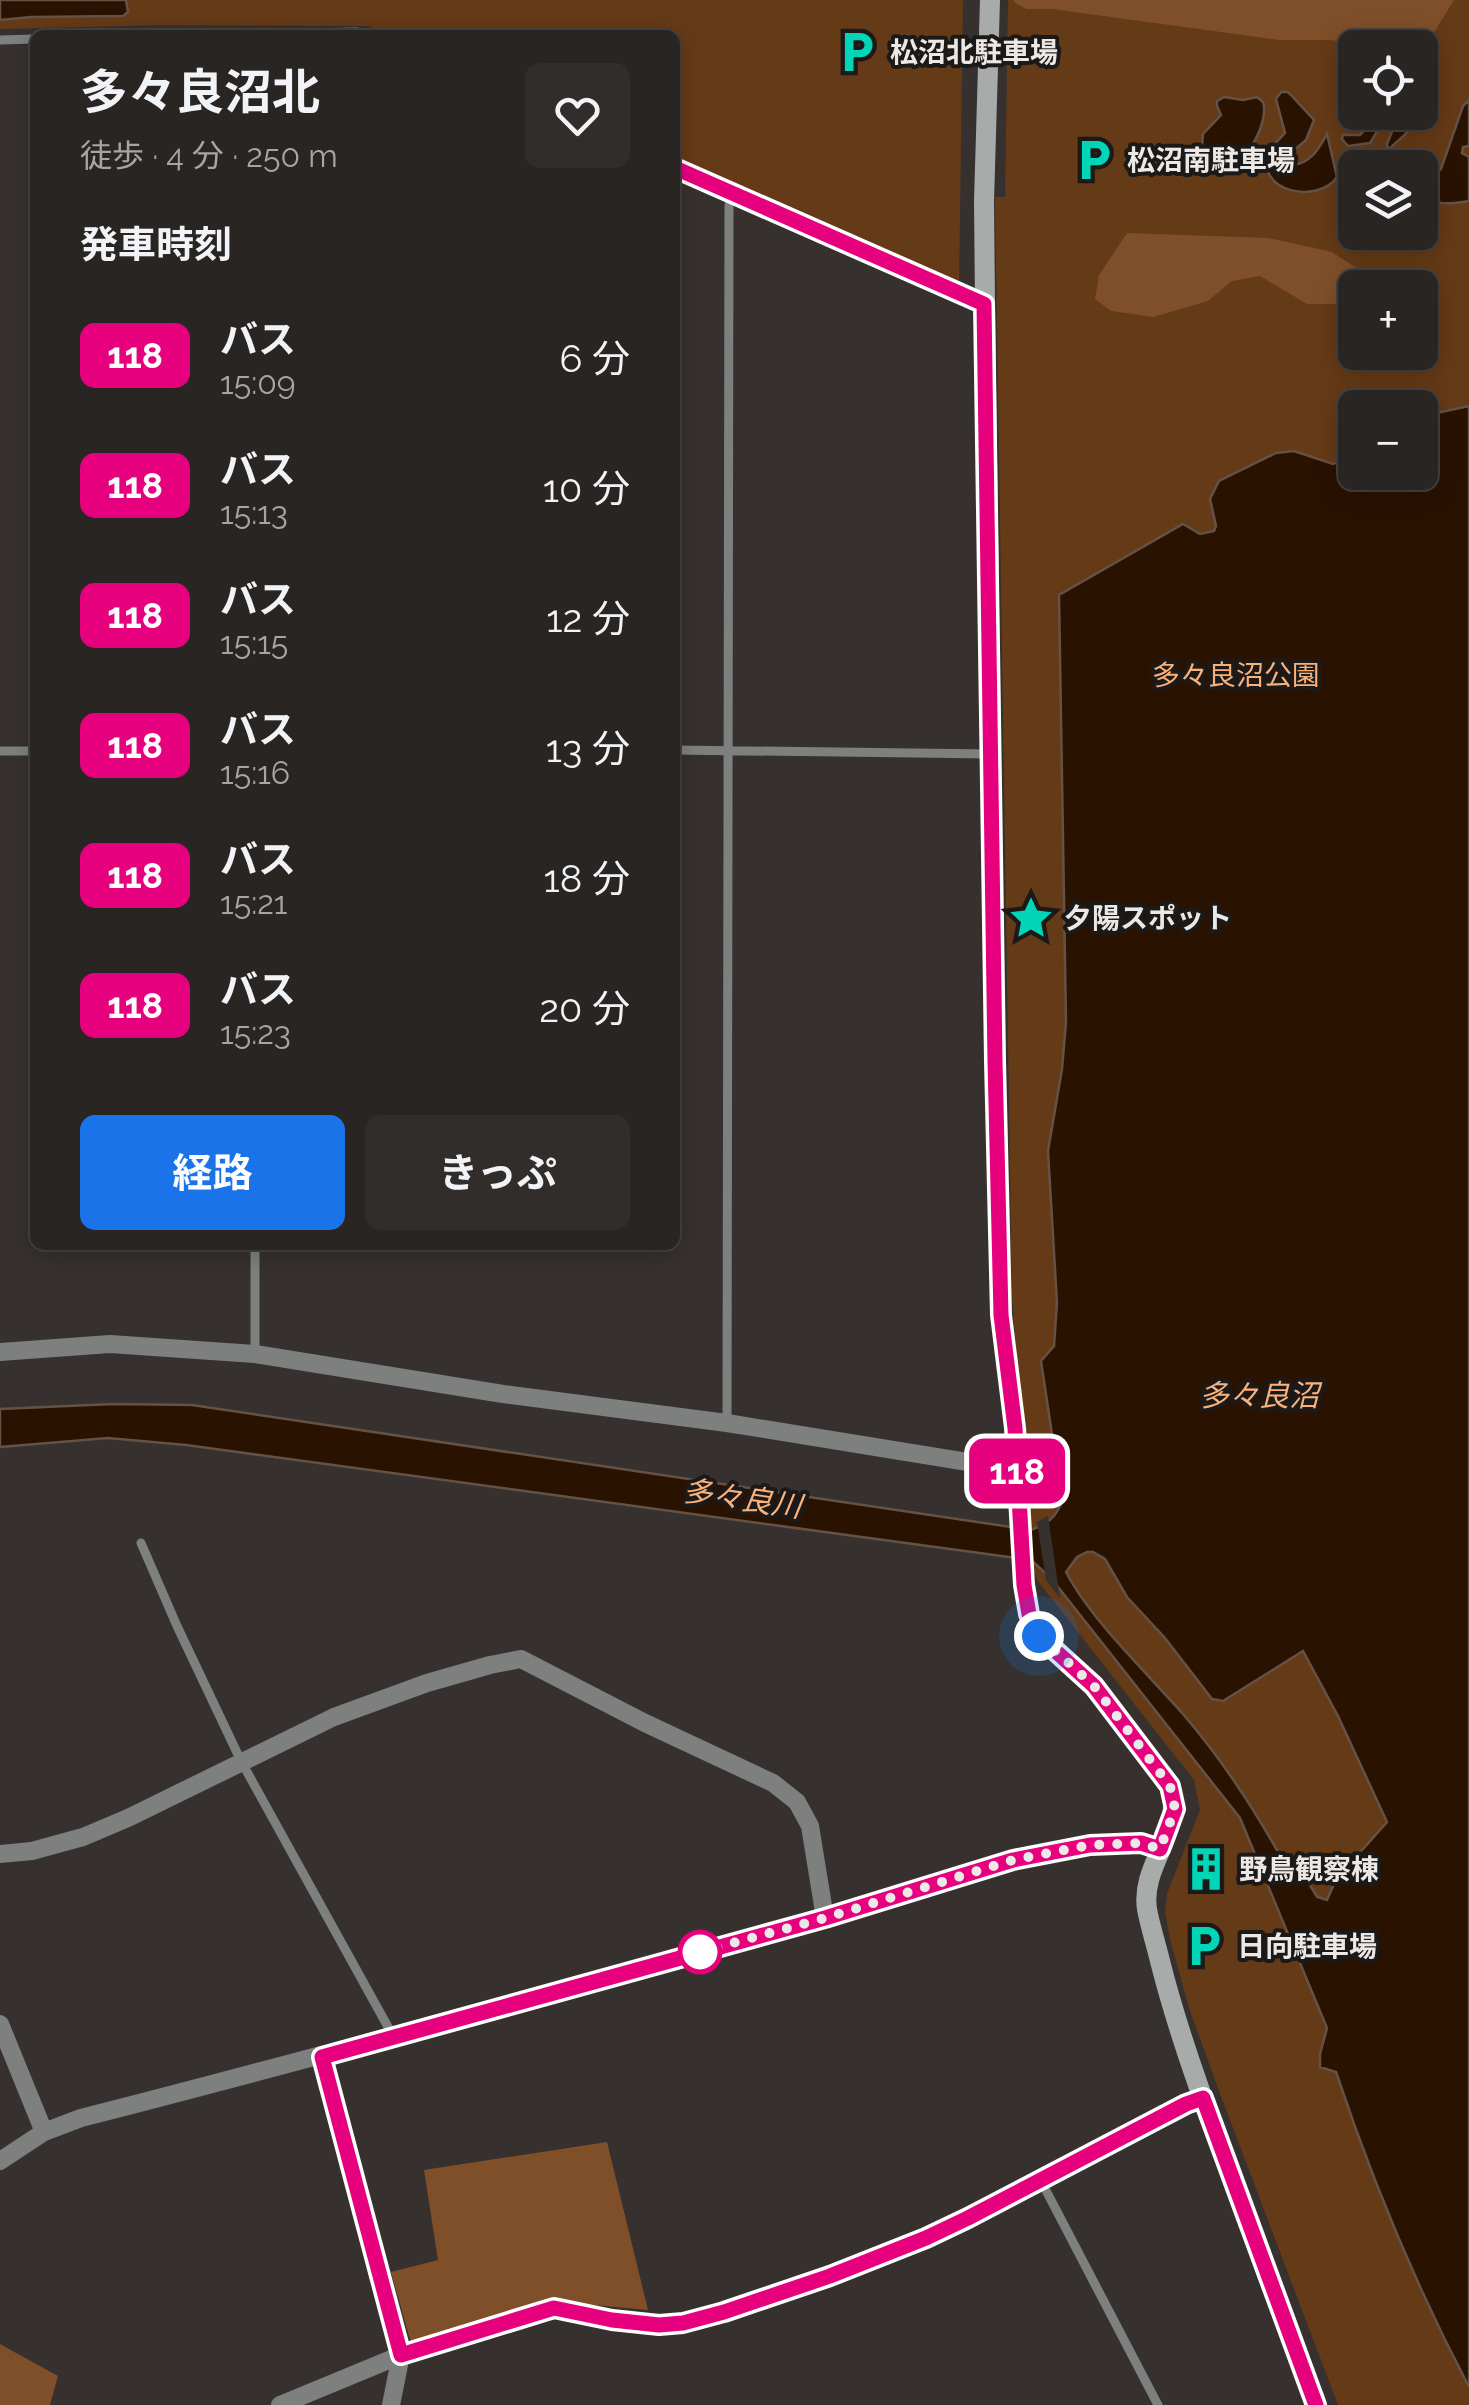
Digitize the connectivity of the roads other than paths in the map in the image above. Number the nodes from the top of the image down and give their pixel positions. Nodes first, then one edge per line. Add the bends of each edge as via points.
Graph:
1 (990, 0) edge
2 (30, 39) edge
3 (0, 40) edge
4 (680, 170) edge
5 (731, 193) junction
6 (984, 304) junction
7 (0, 750) edge
8 (30, 750) edge
9 (680, 750) edge
10 (727, 750) junction
11 (992, 754) junction
12 (256, 1250) edge
13 (0, 1352) edge
14 (255, 1354) junction
15 (727, 1423) junction
16 (1017, 1470) junction
17 (141, 1543) dead end
18 (240, 1761) junction
19 (1160, 1849) junction
20 (0, 1854) edge
21 (825, 1918) junction
22 (0, 2024) edge
23 (393, 2036) junction
24 (322, 2057) junction
25 (1203, 2098) junction
26 (44, 2132) junction
27 (0, 2162) edge
28 (1040, 2179) junction
29 (401, 2355) junction
30 (280, 2405) edge
31 (391, 2405) edge
32 (1158, 2405) edge
33 (1316, 2405) edge

1 - 6 street
2 - 3 lane
4 - 5 lane
5 - 6 lane
5 - 10 lane
6 - 11 street
7 - 8 lane
9 - 10 lane
10 - 11 lane
10 - 15 lane
11 - 16 street via 1001,1315
12 - 14 lane
13 - 14 street via 110,1344
14 - 15 street
15 - 16 street
16 - 19 street via 1029,1614 1039,1636 1094,1686 1170,1786 1175,1809
17 - 18 lane
18 - 20 street via 83,1837
18 - 21 street via 334,1717 442,1678 520,1659 797,1802 810,1826
18 - 23 lane
19 - 21 street via 1090,1845 1013,1860
19 - 25 street via 1146,1905
21 - 23 street
22 - 26 street
23 - 24 street
24 - 26 street
24 - 29 street
25 - 28 lane
25 - 33 street
26 - 27 street
28 - 29 lane via 878,2258 724,2312 659,2325 554,2308
28 - 32 lane
29 - 30 street
29 - 31 street

